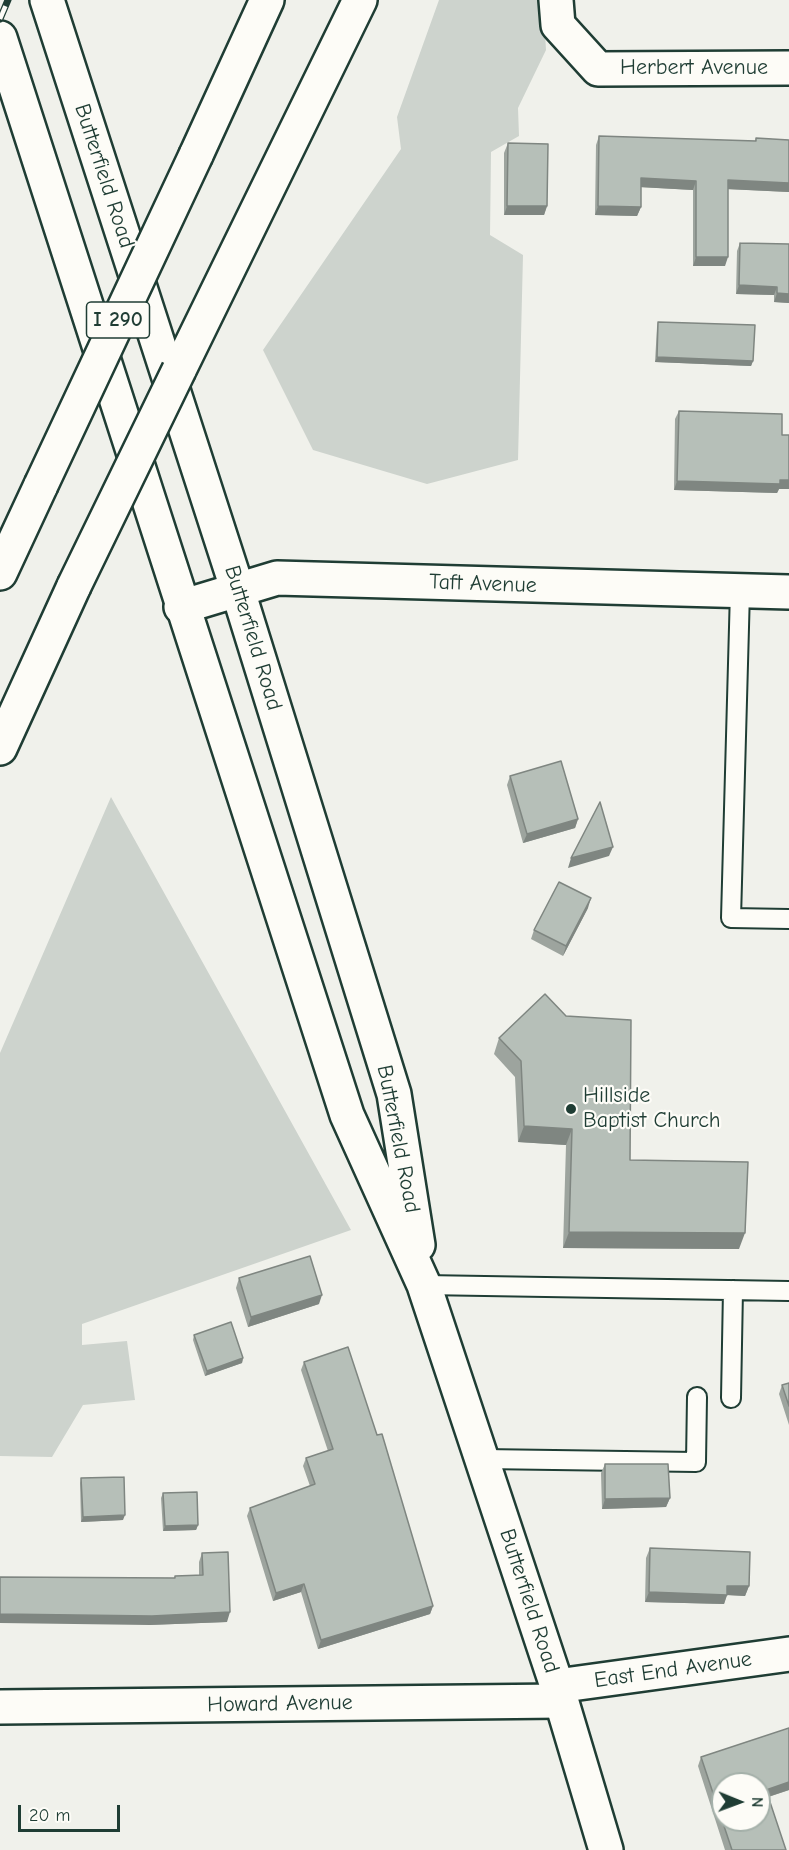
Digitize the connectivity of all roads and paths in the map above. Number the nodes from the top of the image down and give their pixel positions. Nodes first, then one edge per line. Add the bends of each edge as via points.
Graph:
1 (47, 0) edge
2 (267, 0) edge
3 (360, 0) edge
4 (556, 0) edge
5 (0, 38) edge
6 (789, 68) edge
7 (0, 573) edge
8 (238, 591) junction
9 (740, 591) junction
10 (789, 592) edge
11 (182, 607) junction
12 (0, 748) edge
13 (789, 919) edge
14 (424, 1285) junction
15 (733, 1290) junction
16 (789, 1291) edge
17 (697, 1397) dead end
18 (731, 1398) dead end
19 (483, 1459) junction
20 (789, 1654) edge
21 (559, 1694) junction
22 (0, 1707) edge
23 (606, 1850) edge

1 - 8 main road, Butterfield Road
2 - 7 main road, I 290, bridge
3 - 12 main road, bridge via 74,586
4 - 6 main road, Herbert Avenue via 558,25 598,69
5 - 11 main road, Butterfield Road
8 - 9 main road, Taft Avenue via 277,578
8 - 11 main road, Taft Avenue
8 - 14 main road, Butterfield Road via 394,1094
9 - 10 main road, Taft Avenue
9 - 13 lane via 730,918
11 - 14 main road, Butterfield Road via 347,1115
14 - 15 lane
14 - 19 main road, Butterfield Road
15 - 16 lane
15 - 18 lane
17 - 19 lane via 696,1462
19 - 21 main road, Butterfield Road
20 - 21 main road, East End Avenue
21 - 22 main road, Howard Avenue
21 - 23 main road, Butterfield Road

